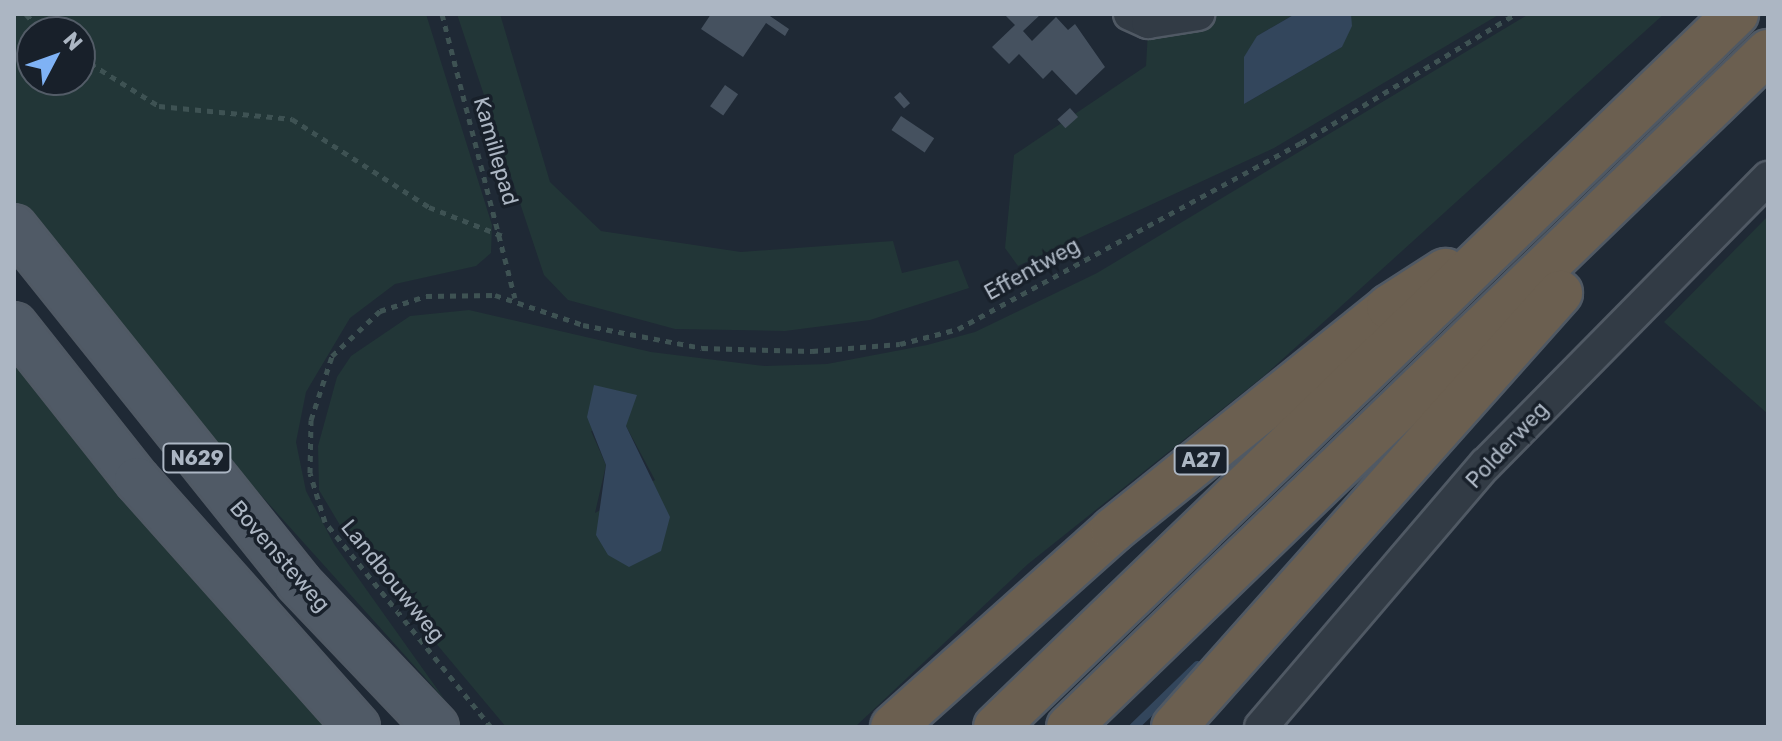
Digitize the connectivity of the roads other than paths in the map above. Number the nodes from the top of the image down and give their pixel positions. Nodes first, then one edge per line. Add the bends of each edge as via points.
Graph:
1 (1130, 14) edge
2 (1198, 14) edge
3 (1736, 14) edge
4 (1768, 52) edge
5 (1768, 178) edge
6 (1638, 183) junction
7 (1528, 218) junction
8 (14, 227) edge
9 (14, 325) edge
10 (357, 727) edge
11 (436, 727) edge
12 (893, 727) edge
13 (996, 727) edge
14 (1069, 727) edge
15 (1174, 727) edge
16 (1261, 727) edge

1 - 2 street via 1148,22
3 - 7 highway, A27
4 - 6 highway
5 - 16 street, Polderweg via 1486,464
6 - 14 highway
6 - 15 highway via 1551,306
7 - 12 highway, A27 via 1389,307 1012,614
7 - 13 highway, A27
8 - 11 main road, Bovensteweg / N629 via 298,582
9 - 10 main road, N629 via 137,480

